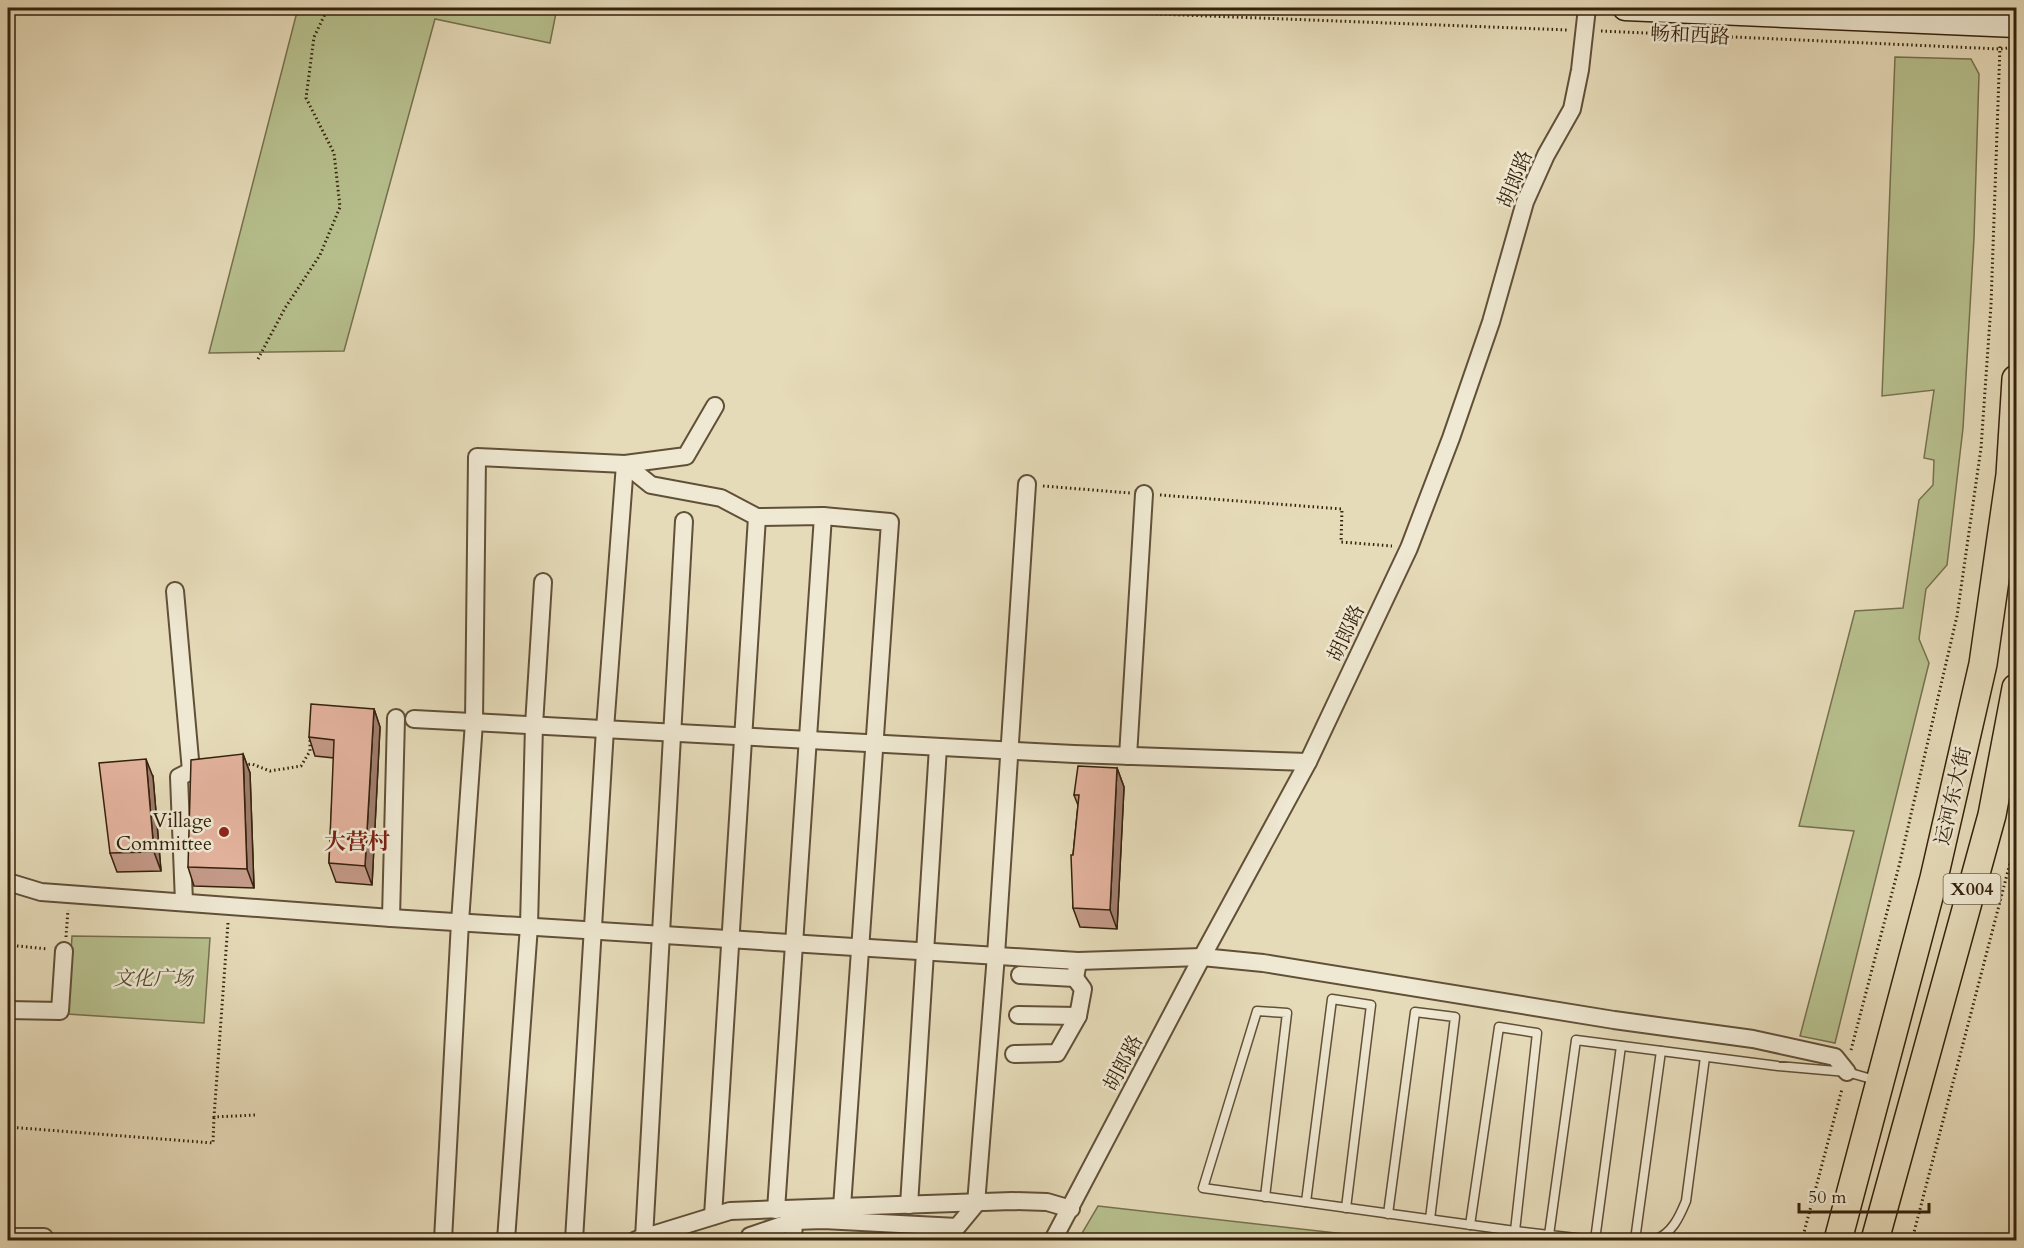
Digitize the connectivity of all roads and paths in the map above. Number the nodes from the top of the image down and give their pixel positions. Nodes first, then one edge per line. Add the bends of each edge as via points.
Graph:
1 (328, 8) edge
2 (1003, 8) edge
3 (1587, 8) edge
4 (1624, 8) edge
5 (2009, 25) edge
6 (1585, 31) junction
7 (2016, 47) edge
8 (2000, 49) junction
9 (258, 359) dead end
10 (2016, 379) edge
11 (715, 406) dead end
12 (625, 464) junction
13 (1027, 484) joint
14 (1144, 494) junction
15 (824, 516) junction
16 (757, 517) junction
17 (684, 521) dead end
18 (1409, 548) junction
19 (543, 582) dead end
20 (175, 591) dead end
21 (2016, 688) edge
22 (396, 718) dead end
23 (414, 719) dead end
24 (474, 722) junction
25 (534, 725) junction
26 (310, 728) edge
27 (604, 729) junction
28 (672, 733) junction
29 (743, 736) junction
30 (808, 740) junction
31 (875, 743) junction
32 (938, 747) junction
33 (1010, 750) junction
34 (1128, 756) junction
35 (1308, 762) junction
36 (242, 765) edge
37 (2016, 840) edge
38 (8, 882) edge
39 (70, 894) junction
40 (184, 902) junction
41 (229, 906) junction
42 (391, 918) junction
43 (459, 922) junction
44 (529, 926) junction
45 (591, 930) junction
46 (661, 934) junction
47 (731, 939) junction
48 (794, 943) junction
49 (8, 945) edge
50 (861, 947) junction
51 (64, 951) junction
52 (925, 951) junction
53 (996, 956) junction
54 (1202, 957) junction
55 (1078, 961) junction
56 (1020, 975) dead end
57 (1075, 978) junction
58 (8, 1010) edge
59 (1018, 1015) dead end
60 (1078, 1016) junction
61 (1622, 1046) junction
62 (1661, 1051) junction
63 (1014, 1054) dead end
64 (1705, 1057) junction
65 (1847, 1072) junction
66 (1878, 1081) junction
67 (255, 1115) dead end
68 (214, 1117) junction
69 (8, 1127) edge
70 (1265, 1197) junction
71 (1306, 1202) junction
72 (976, 1204) junction
73 (909, 1205) junction
74 (842, 1207) junction
75 (1346, 1208) junction
76 (776, 1209) junction
77 (1071, 1209) junction
78 (1388, 1214) junction
79 (713, 1216) junction
80 (1430, 1219) junction
81 (794, 1221) junction
82 (1470, 1225) junction
83 (1515, 1231) junction
84 (1549, 1235) junction
85 (8, 1237) edge
86 (44, 1237) dead end
87 (640, 1239) edge
88 (443, 1240) edge
89 (506, 1240) edge
90 (574, 1240) edge
91 (749, 1240) edge
92 (793, 1240) edge
93 (1053, 1240) edge
94 (1594, 1240) edge
95 (1635, 1240) edge
96 (1655, 1240) edge
97 (1802, 1240) edge
98 (1838, 1240) edge
99 (1875, 1240) edge
100 (1912, 1240) edge

1 - 9 path via 314,37 306,98 334,153 340,207 320,255
2 - 6 path, 畅和西路
3 - 6 street, 胡郎路
4 - 5 main road, 畅和西路
5 - 8 path, 运河东大街
6 - 8 path, 畅和西路
6 - 18 street, 胡郎路 via 1572,109 1525,202 1491,322
7 - 8 path, 畅和西路
8 - 65 path, 运河东大街 via 1991,304 1981,448 1957,616
10 - 66 main road, 运河东大街 / X004 via 2010,475 1983,664 1934,878
11 - 12 street via 686,456
12 - 16 street via 651,485 721,498
12 - 24 street via 477,457
12 - 27 street
13 - 14 path
13 - 33 street
14 - 18 path via 1342,509 1341,542
14 - 34 street
15 - 16 street
15 - 30 street
15 - 31 street via 890,522
16 - 29 street
17 - 28 street
18 - 35 street, 胡郎路
19 - 25 street
20 - 40 street via 191,771 180,777
21 - 99 main road, 运河东大街 / X004 via 1992,815
22 - 42 street
23 - 24 street
24 - 25 street
24 - 43 street
25 - 27 street
25 - 44 street
26 - 36 path via 310,751 301,766 270,771 252,764
27 - 28 street
27 - 45 street
28 - 29 street
28 - 46 street
29 - 30 street
29 - 47 street
30 - 31 street
30 - 48 street
31 - 32 street
31 - 50 street
32 - 33 street
32 - 52 street
33 - 34 street
33 - 53 street
34 - 35 street
35 - 54 street, 胡郎路
37 - 100 path
38 - 39 street via 41,892
39 - 40 street
39 - 51 path
40 - 41 street
41 - 42 street
41 - 68 path
42 - 43 street
43 - 44 street
43 - 88 street
44 - 45 street
44 - 89 street
45 - 46 street
45 - 90 street
46 - 47 street
46 - 87 street
47 - 48 street
47 - 79 street
48 - 50 street
48 - 76 street
49 - 51 path
50 - 52 street
50 - 74 street
51 - 58 street via 60,1011
52 - 53 street
52 - 73 street
53 - 55 street
53 - 72 street
54 - 55 street
54 - 65 street via 1263,963 1753,1039 1835,1057
54 - 77 street, 胡郎路
55 - 57 street
56 - 57 street
57 - 60 street via 1083,989
59 - 60 street
60 - 63 street via 1057,1053
61 - 62 lane
61 - 84 lane via 1576,1040
61 - 94 lane
62 - 64 lane
62 - 95 lane
64 - 65 lane
64 - 96 lane via 1686,1201 1678,1222
65 - 66 lane
65 - 97 path, 运河东大街
66 - 98 main road, 运河东大街 / X004
67 - 68 path
68 - 69 path via 213,1143
70 - 70 lane via 1203,1188 1257,1011 1287,1012
70 - 71 lane
71 - 75 lane
71 - 75 lane via 1332,999 1371,1005
72 - 73 street
72 - 77 street via 1047,1202
72 - 81 street via 957,1227
73 - 74 street
74 - 76 street
75 - 78 lane
76 - 79 street via 730,1211
77 - 93 street, 胡郎路
78 - 80 lane
78 - 80 lane via 1415,1012 1425,1013 1455,1017
79 - 87 street
80 - 82 lane
81 - 91 street via 750,1236
81 - 92 street
82 - 83 lane
82 - 83 lane via 1499,1027 1537,1033
83 - 84 lane
84 - 94 lane
85 - 86 street

